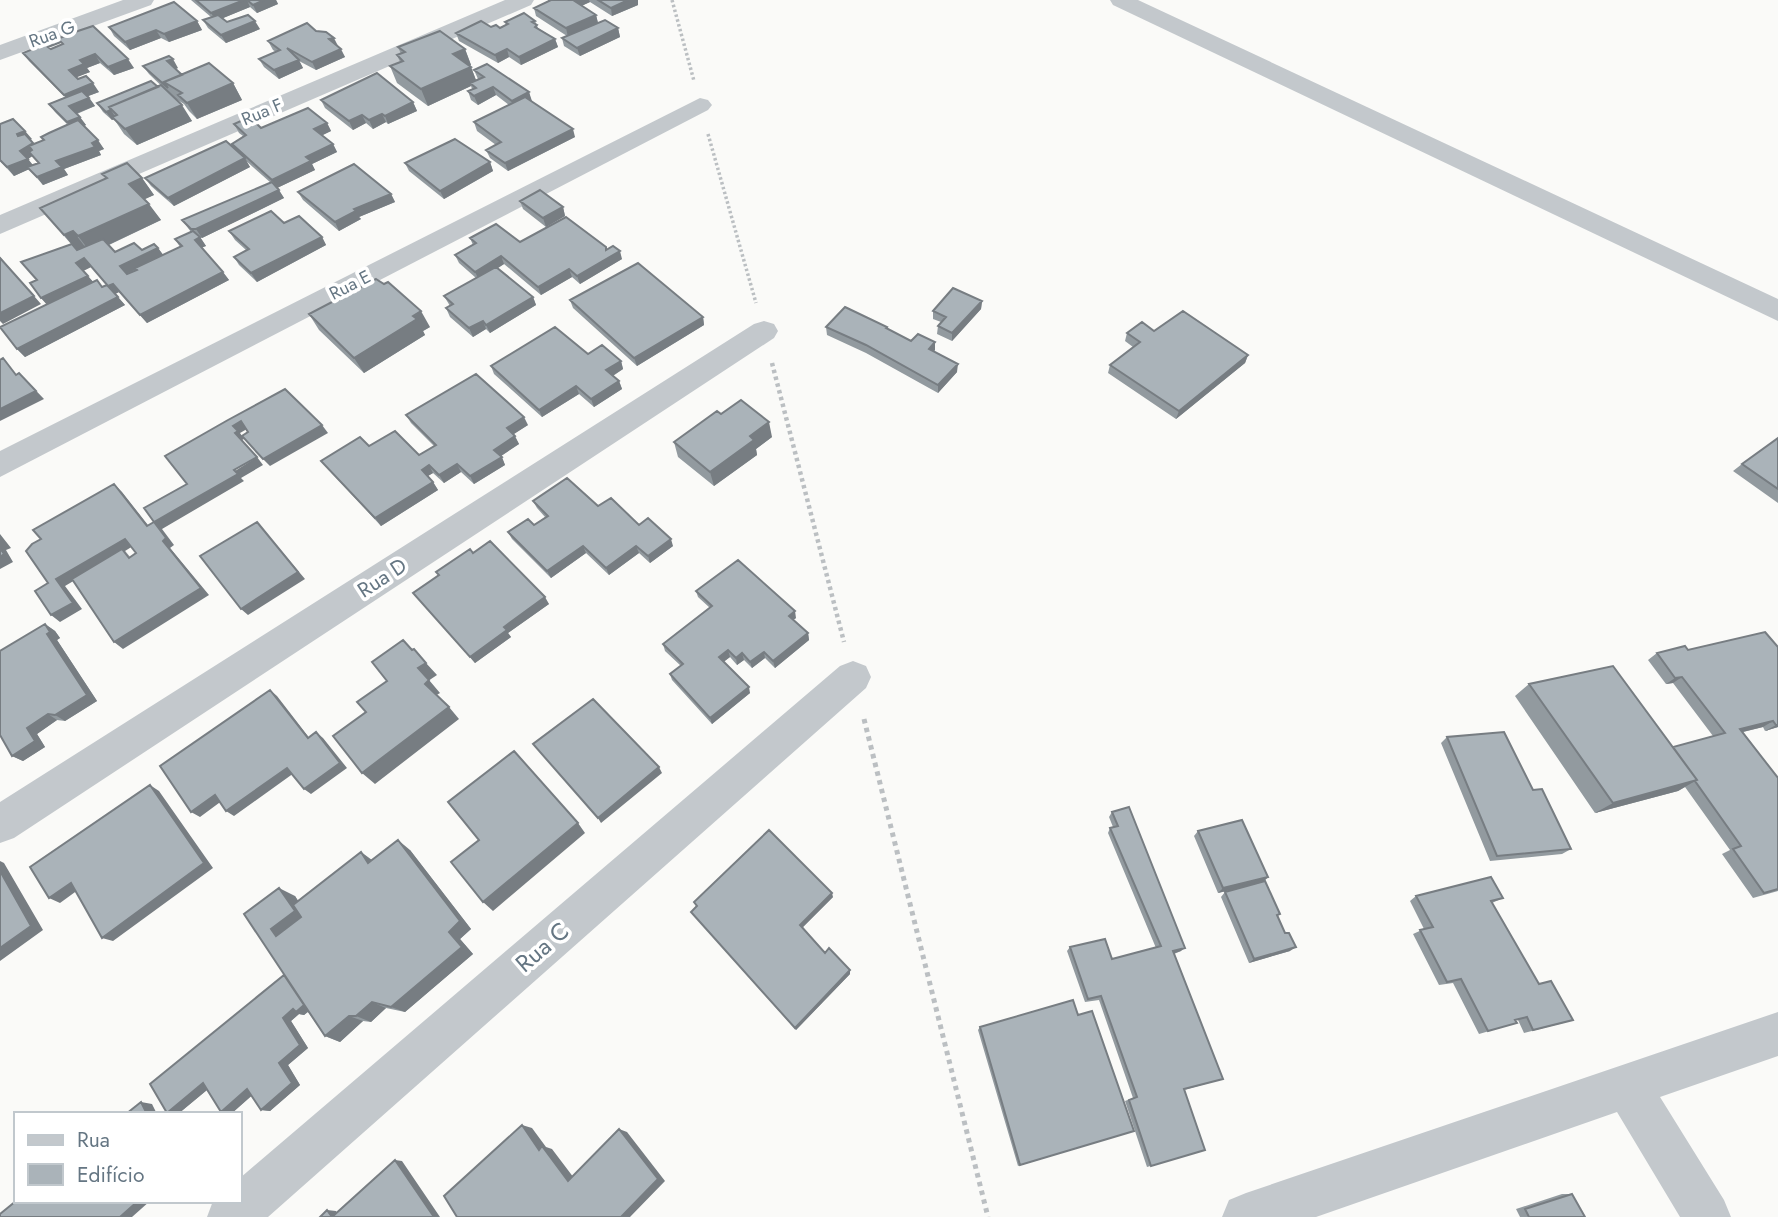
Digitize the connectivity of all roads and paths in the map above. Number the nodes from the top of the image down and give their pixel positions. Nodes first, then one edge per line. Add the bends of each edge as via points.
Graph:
1 (144, 0) edge
2 (523, 0) edge
3 (672, 0) edge
4 (1121, 0) edge
5 (0, 53) edge
6 (700, 106) junction
7 (0, 225) edge
8 (1778, 311) edge
9 (764, 331) junction
10 (0, 465) edge
11 (853, 677) junction
12 (0, 824) edge
13 (1778, 1034) edge
14 (1627, 1086) junction
15 (231, 1217) edge
16 (988, 1217) edge
17 (1246, 1217) edge
18 (1707, 1217) edge

1 - 5 street, Rua G
2 - 7 street, Rua F
3 - 6 path
4 - 8 street
6 - 9 path
6 - 10 street, Rua E
9 - 11 path
9 - 12 street, Rua D
11 - 15 street, Rua C
11 - 16 path
13 - 14 street
14 - 17 street
14 - 18 street

